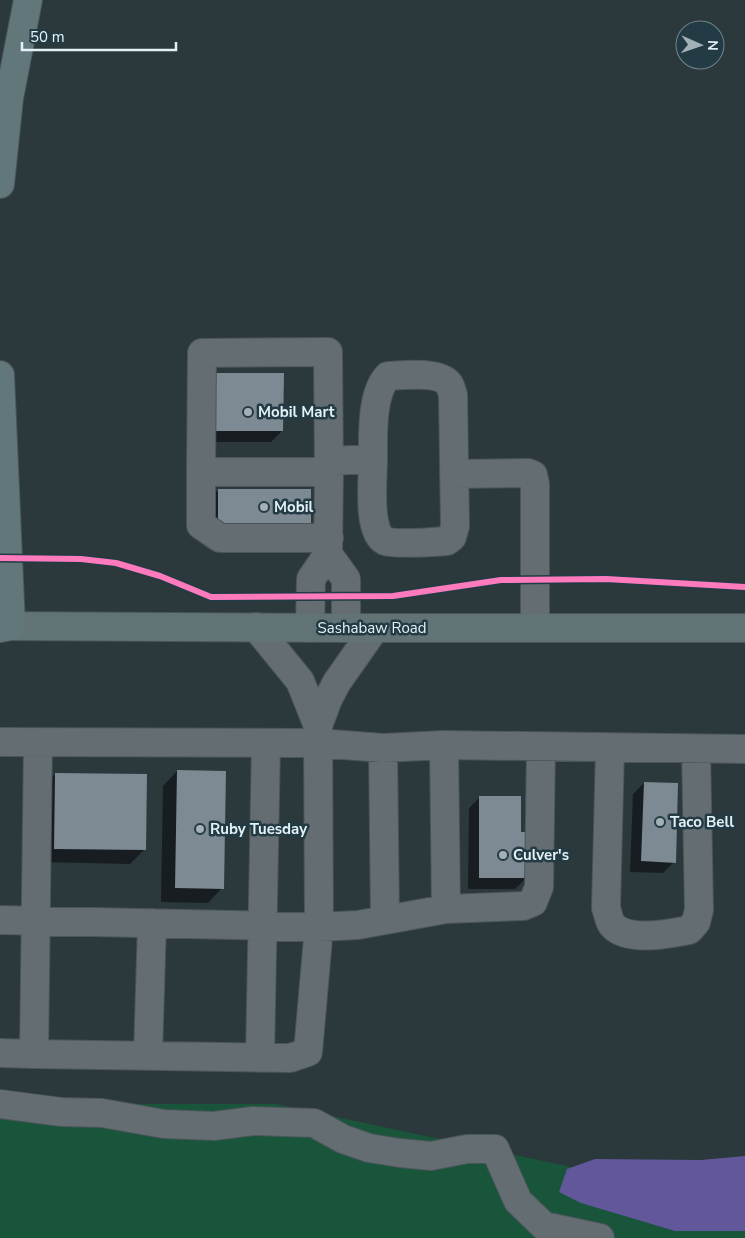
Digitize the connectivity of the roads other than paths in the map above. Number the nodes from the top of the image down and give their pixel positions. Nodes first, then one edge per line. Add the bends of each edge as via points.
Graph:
1 (28, 0) edge
2 (0, 184) edge
3 (0, 375) edge
4 (373, 460) junction
5 (329, 466) junction
6 (201, 472) junction
7 (454, 474) junction
8 (329, 546) junction
9 (4, 627) edge
10 (256, 627) junction
11 (310, 628) junction
12 (346, 628) junction
13 (375, 628) junction
14 (536, 628) junction
15 (745, 628) edge
16 (318, 734) junction
17 (0, 742) edge
18 (38, 743) junction
19 (266, 743) junction
20 (444, 745) junction
21 (541, 747) junction
22 (383, 748) junction
23 (610, 748) junction
24 (696, 748) junction
25 (745, 749) edge
26 (446, 909) junction
27 (0, 920) edge
28 (385, 920) junction
29 (35, 921) junction
30 (152, 923) junction
31 (262, 926) junction
32 (319, 927) junction
33 (0, 1053) edge
34 (34, 1054) junction
35 (148, 1056) junction
36 (260, 1058) junction
37 (0, 1104) edge
38 (600, 1238) edge

1 - 2 highway via 9,98
3 - 9 highway
4 - 5 lane
4 - 7 lane via 373,517 377,534 384,540 395,542 447,541 452,537 455,526
4 - 7 lane via 377,400 383,381 388,376 438,376 450,384 453,395
5 - 6 lane
5 - 6 lane via 328,352 202,353
5 - 8 lane
6 - 8 lane via 200,525 220,538
7 - 14 lane via 533,475
8 - 11 lane via 311,579
8 - 12 lane via 346,579
9 - 10 main road, Sashabaw Road
10 - 11 main road, Sashabaw Road
10 - 16 lane via 300,681
11 - 12 main road, Sashabaw Road
12 - 13 main road, Sashabaw Road
13 - 14 main road, Sashabaw Road
13 - 16 lane via 337,682 328,699
14 - 15 main road, Sashabaw Road
16 - 19 lane
16 - 22 lane
16 - 32 lane
17 - 18 lane
18 - 19 lane
18 - 29 lane
19 - 31 lane
20 - 21 lane
20 - 22 lane
20 - 26 lane
21 - 23 lane
21 - 26 lane via 539,887 533,902 523,906
22 - 28 lane
23 - 24 lane
23 - 24 lane via 606,908 612,925 625,933 645,936 689,930 696,922 699,910
24 - 25 lane
26 - 28 lane
27 - 29 lane
28 - 32 lane
29 - 30 lane
29 - 34 lane
30 - 31 lane
30 - 35 lane
31 - 32 lane
31 - 36 lane
32 - 36 lane via 308,1052 290,1058
33 - 34 lane
34 - 35 lane
35 - 36 lane
37 - 38 lane via 61,1112 102,1113 164,1124 314,1123 343,1139 369,1148 431,1156 467,1149 495,1149 518,1201 544,1226

